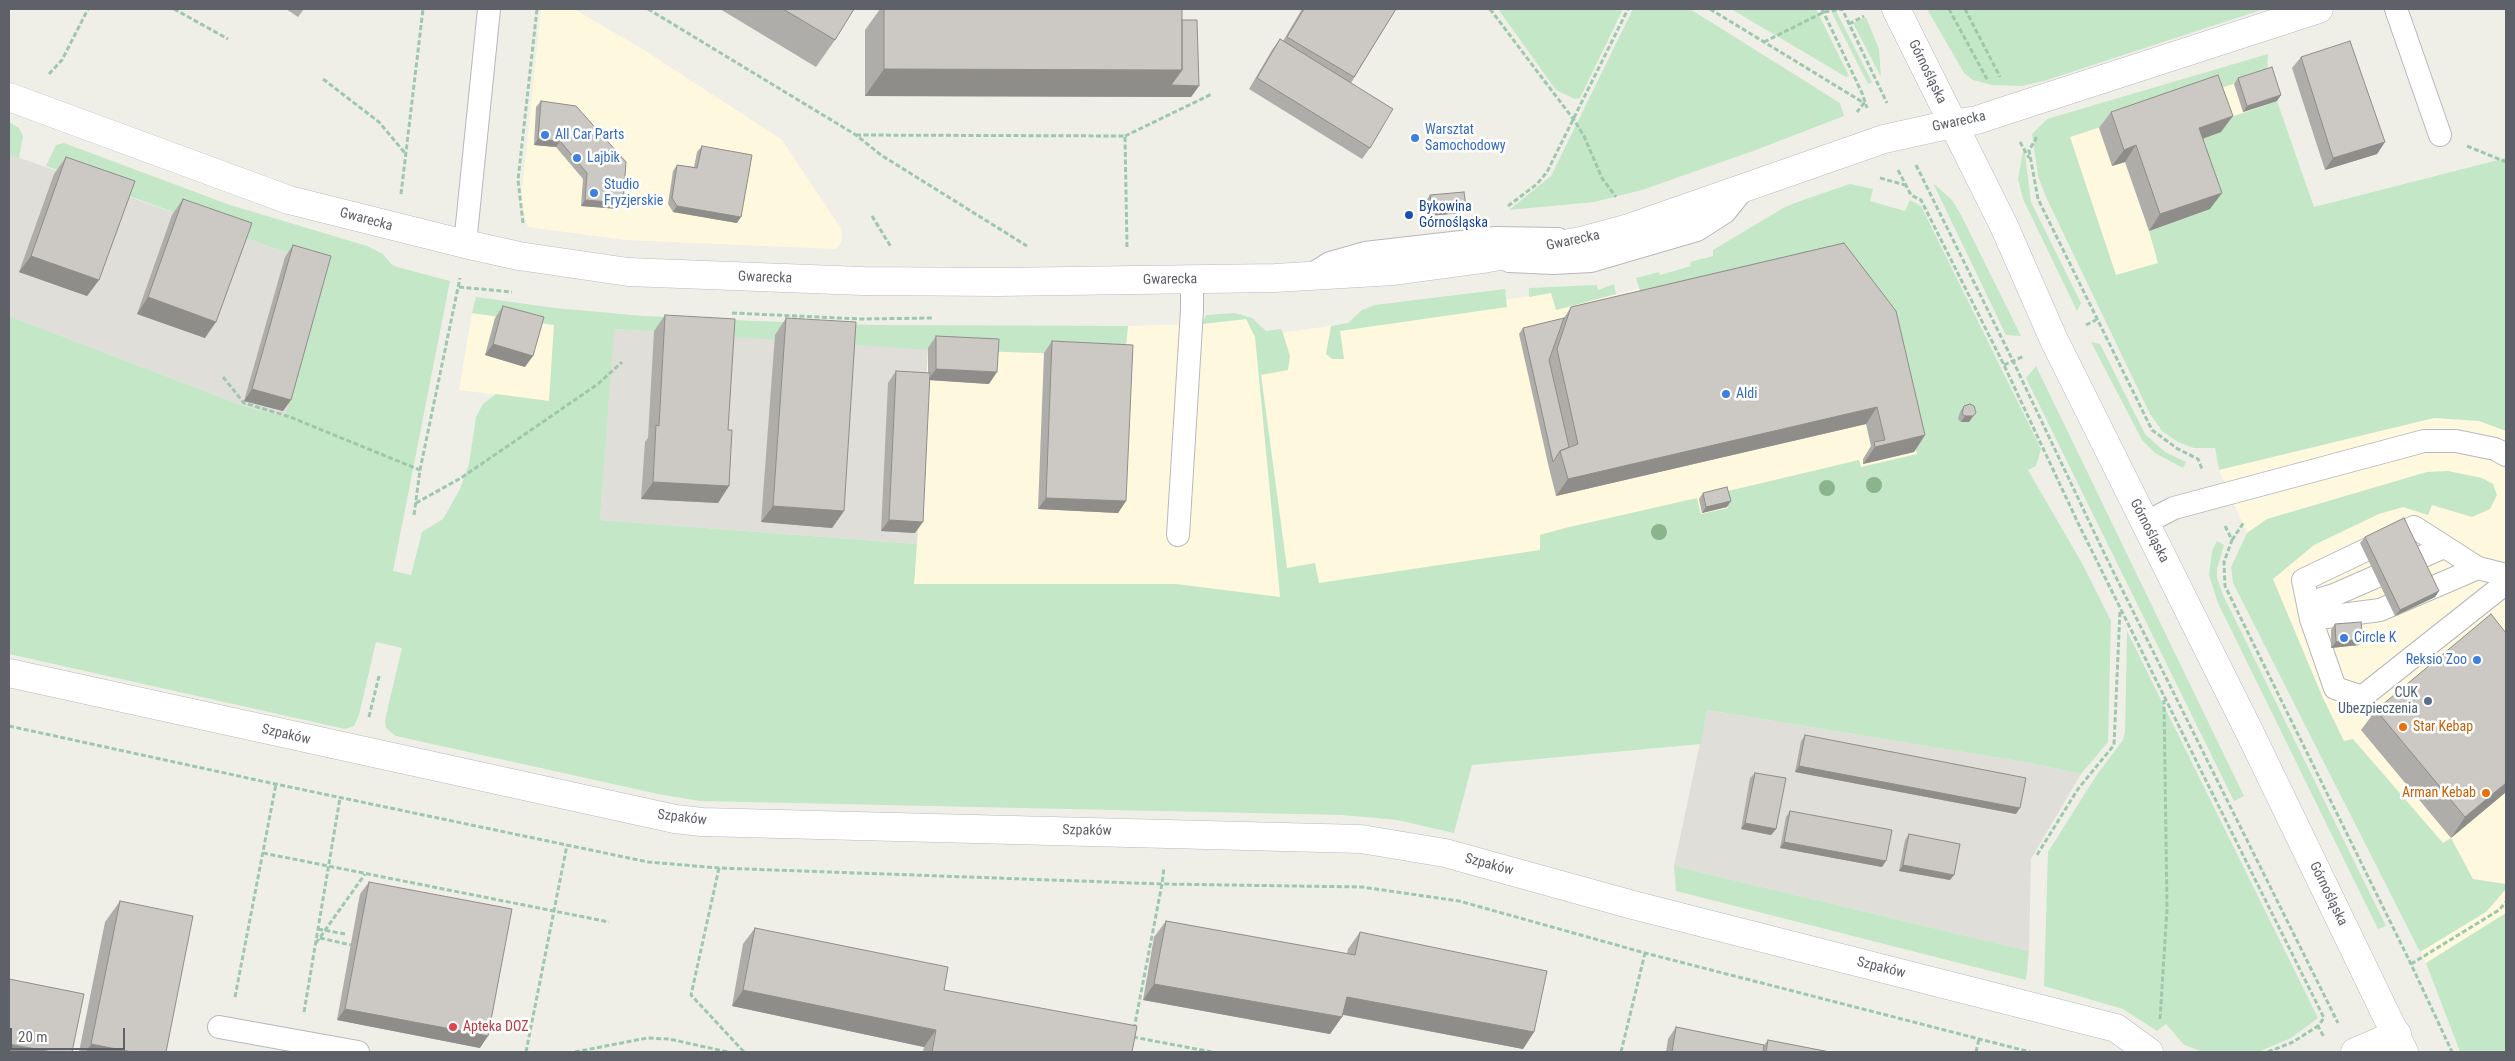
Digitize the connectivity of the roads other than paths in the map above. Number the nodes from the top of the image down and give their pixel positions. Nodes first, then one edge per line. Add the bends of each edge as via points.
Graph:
1 (489, 9) edge
2 (1896, 9) edge
3 (2319, 9) edge
4 (2396, 9) edge
5 (9, 97) edge
6 (1952, 124) junction
7 (2440, 135) road end
8 (1745, 187) junction
9 (1581, 241) junction
10 (465, 244) junction
11 (1483, 259) junction
12 (1309, 276) junction
13 (1192, 280) junction
14 (2506, 455) edge
15 (2145, 523) junction
16 (1178, 535) dead end
17 (2444, 547) junction
18 (2478, 568) junction
19 (2506, 575) edge
20 (2506, 583) edge
21 (2310, 611) junction
22 (9, 673) edge
23 (224, 1028) road end
24 (2401, 1043) edge
25 (358, 1052) edge
26 (2150, 1052) edge
27 (2355, 1052) edge

1 - 10 lane
2 - 6 street, Górnośląska
3 - 6 street, Gwarecka via 2004,112
4 - 7 lane
5 - 10 street, Gwarecka via 289,200
6 - 8 street, Gwarecka via 1893,137
6 - 15 street, Górnośląska
8 - 9 street, Gwarecka via 1630,228
8 - 11 lane via 1725,212 1697,230 1591,260 1553,263
9 - 11 street, Gwarecka
9 - 12 lane via 1496,238 1365,253 1330,263
10 - 13 street, Gwarecka via 519,256 637,272 862,281
11 - 12 street, Gwarecka via 1394,271
12 - 13 street, Gwarecka
13 - 16 lane
14 - 15 lane via 2495,449 2456,441 2424,441 2174,508
15 - 24 street, Górnośląska
17 - 18 lane
17 - 21 lane via 2334,595
17 - 21 lane via 2414,527 2303,580
18 - 19 lane
18 - 21 lane via 2380,610
20 - 21 lane via 2362,697 2335,688
22 - 26 street, Szpaków via 675,819 1361,839 1445,853 1633,905 2116,1028
23 - 25 lane
24 - 27 street

